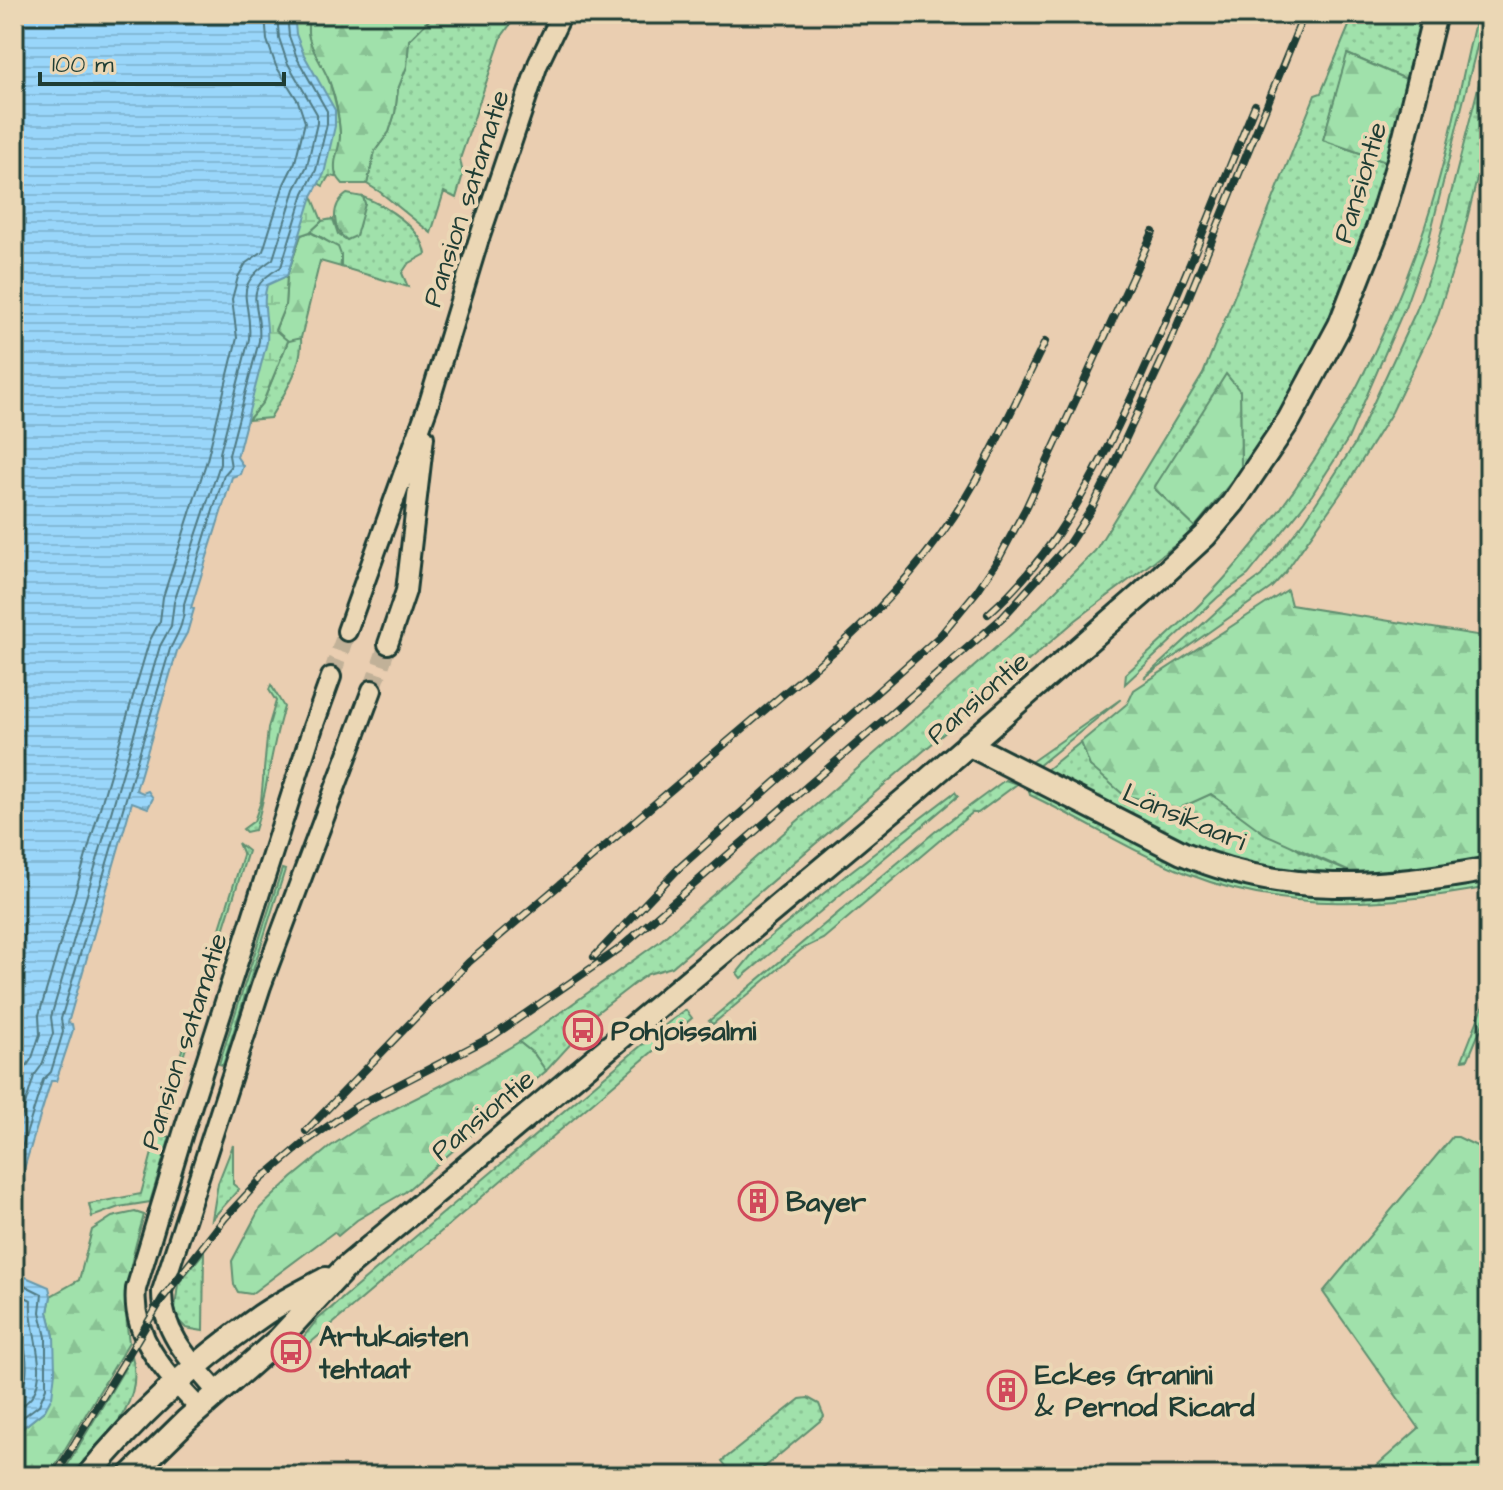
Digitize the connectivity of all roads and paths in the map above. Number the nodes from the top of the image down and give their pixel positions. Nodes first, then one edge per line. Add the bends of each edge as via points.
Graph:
1 (562, 14) edge
2 (1435, 14) edge
3 (429, 403) junction
4 (347, 631) tunnel mouth
5 (388, 644) tunnel mouth
6 (331, 677) tunnel mouth
7 (372, 690) tunnel mouth
8 (968, 744) junction
9 (1489, 869) edge
10 (343, 1270) junction
11 (196, 1367) junction
12 (177, 1384) junction
13 (218, 1393) junction
14 (200, 1409) junction
15 (88, 1476) edge
16 (130, 1476) edge

1 - 3 street, Pansion satamatie via 538,64
2 - 8 street, Pansiontie via 1379,226 1340,325 1289,420 1205,536
3 - 4 street, Pansion satamatie
3 - 5 street, Pansion satamatie via 406,591
6 - 12 street, Pansion satamatie via 136,1289 139,1325
7 - 11 street, Pansion satamatie via 261,986 166,1274 164,1312
8 - 9 street, Länsikaari via 1182,853 1261,879 1345,886
8 - 10 street, Pansiontie
10 - 11 street, Pansiontie via 263,1314
10 - 13 street, Pansiontie via 279,1339
11 - 12 street, Pansiontie
11 - 13 street, Pansion satamatie
12 - 14 street, Pansion satamatie
12 - 15 street, Pansiontie
13 - 14 street, Pansiontie
14 - 16 street, Pansiontie

